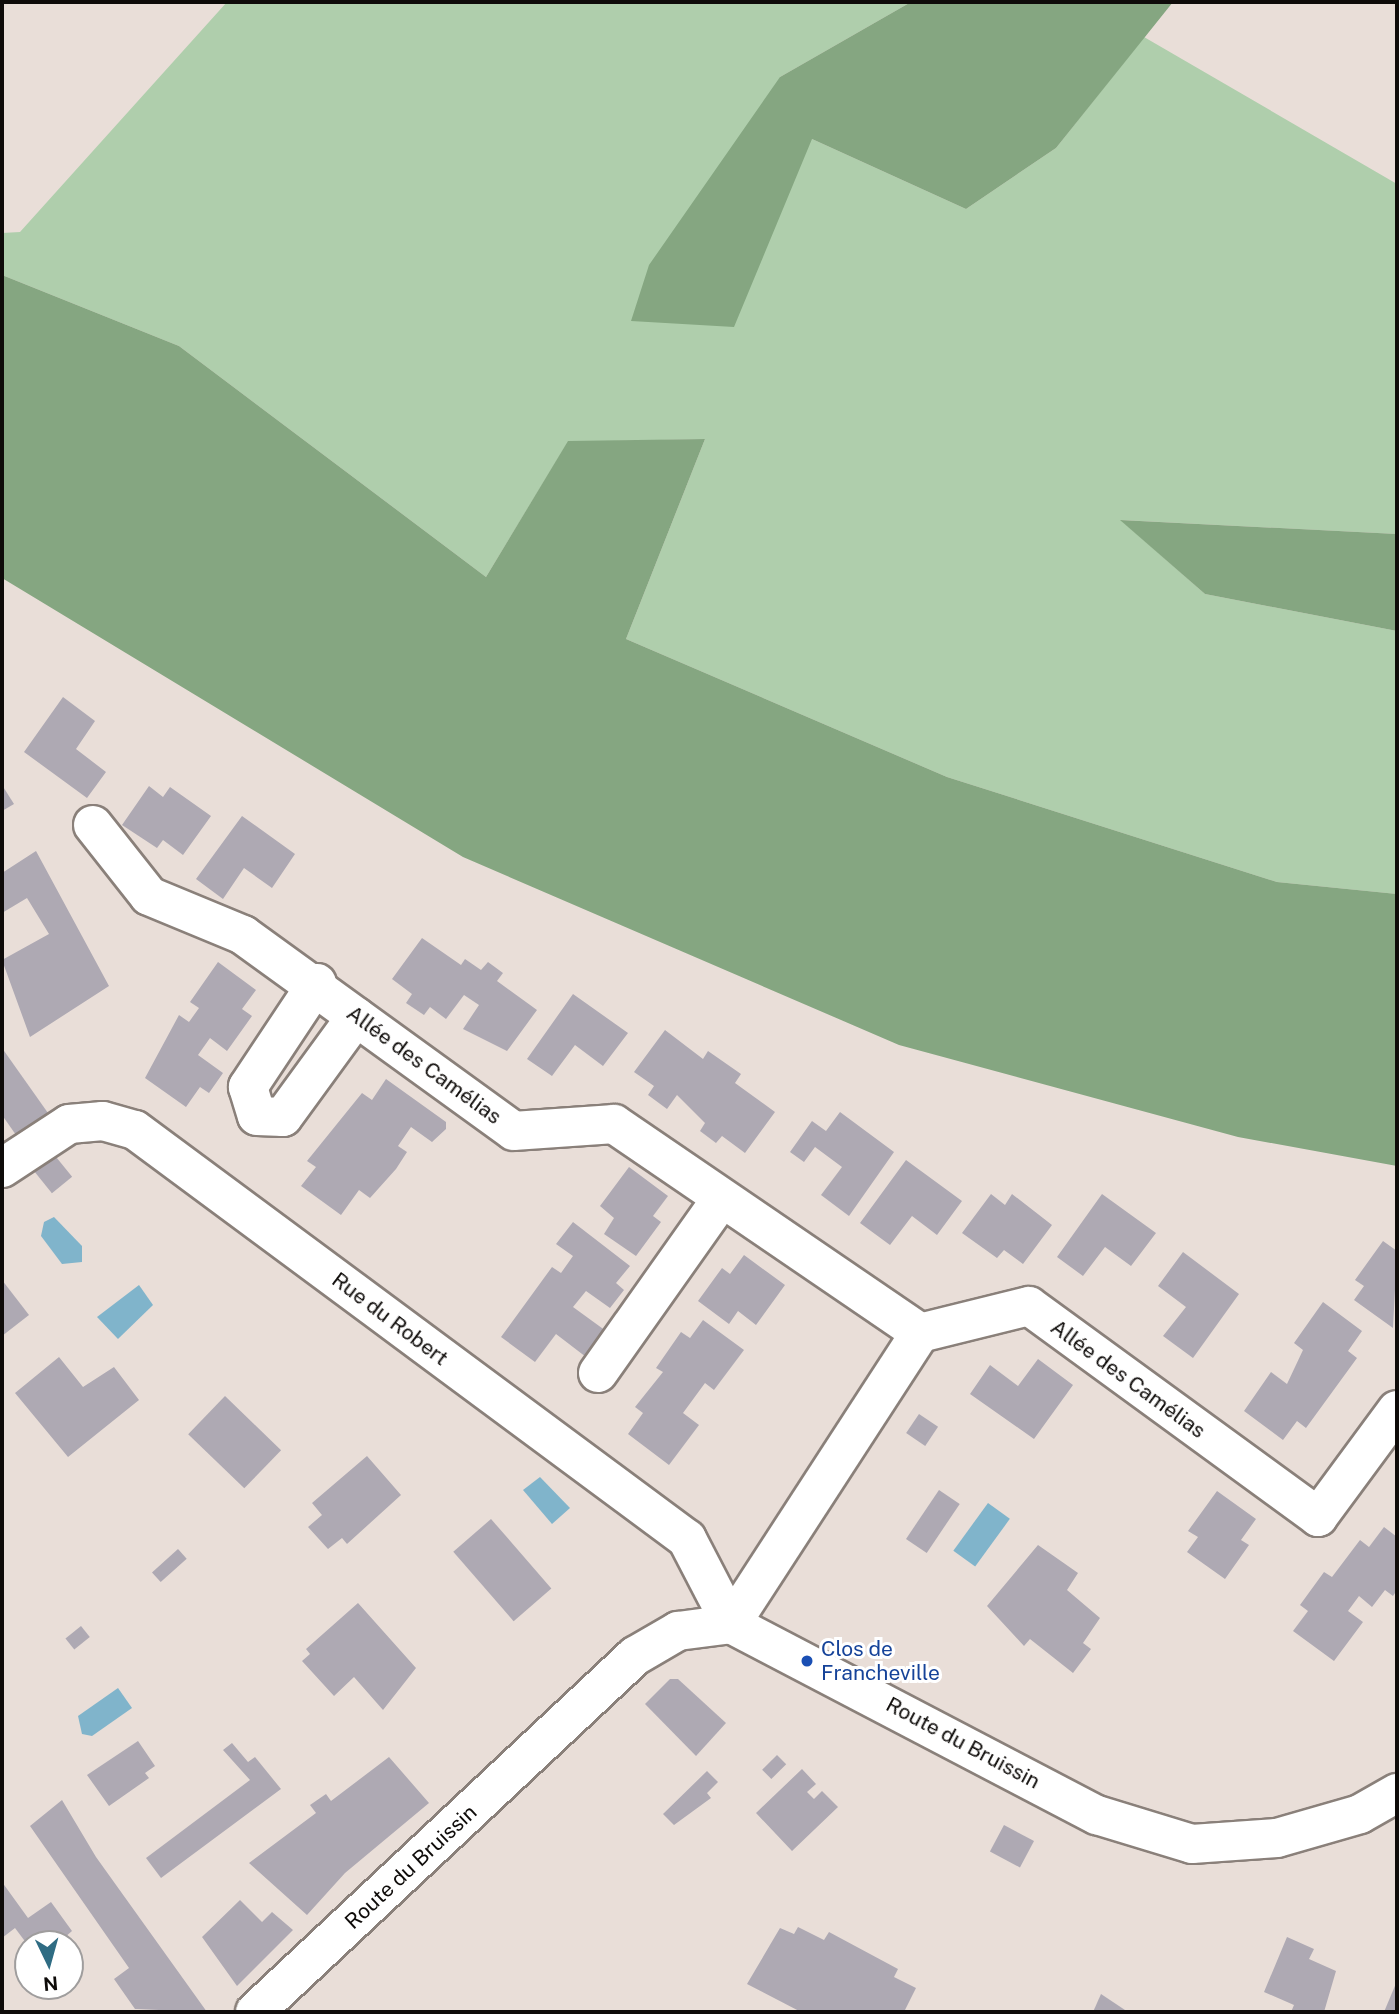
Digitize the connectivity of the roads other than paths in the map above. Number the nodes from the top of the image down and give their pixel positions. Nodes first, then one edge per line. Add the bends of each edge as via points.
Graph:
1 (93, 825) dead end
2 (317, 983) junction
3 (356, 1017) junction
4 (2, 1168) edge
5 (722, 1198) junction
6 (920, 1334) junction
7 (598, 1373) dead end
8 (1397, 1410) edge
9 (732, 1624) junction
10 (1397, 1793) edge
11 (255, 2012) edge

1 - 2 street, Allée des Camélias via 149,896 243,935
2 - 3 street, Allée des Camélias
2 - 3 street via 248,1087 257,1116 283,1117
3 - 5 street, Allée des Camélias via 514,1131 614,1124
4 - 9 street, Rue du Robert via 69,1124 103,1121 135,1130 687,1539
5 - 6 street, Allée des Camélias
5 - 7 street
6 - 8 street, Allée des Camélias via 1029,1306 1318,1517
6 - 9 street
9 - 10 street, Route du Bruissin via 1097,1815 1192,1843 1277,1838 1360,1814
9 - 11 street, Route du Bruissin via 678,1631 635,1656

